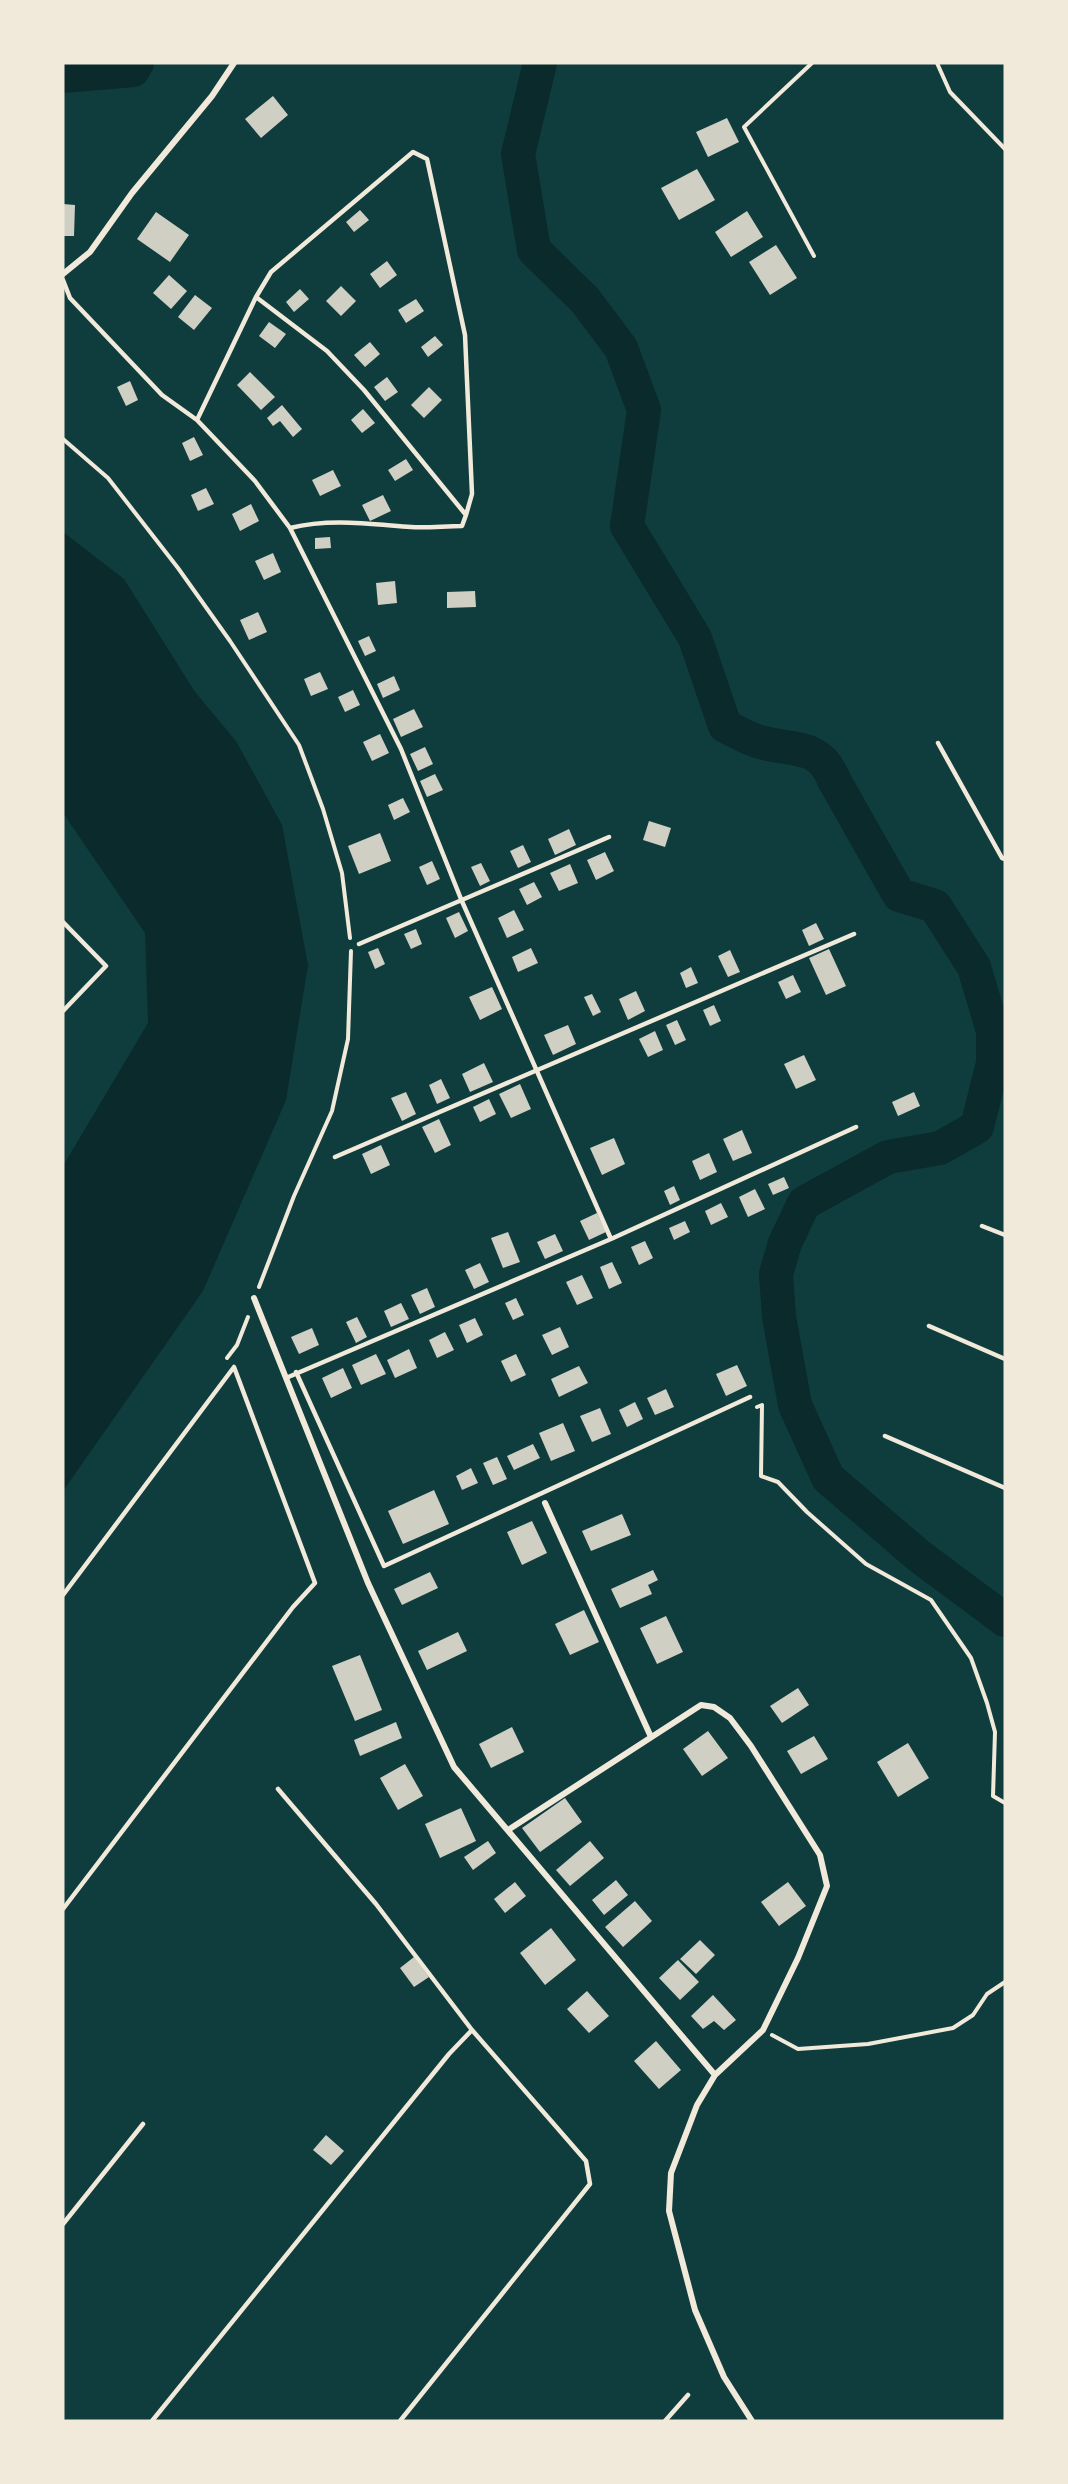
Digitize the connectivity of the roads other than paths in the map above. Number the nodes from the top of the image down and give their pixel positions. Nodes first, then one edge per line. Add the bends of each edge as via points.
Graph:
1 (234, 63) edge
2 (63, 274) edge
3 (63, 279) edge
4 (256, 297) junction
5 (197, 420) junction
6 (466, 515) junction
7 (290, 528) junction
8 (938, 743) dead end
9 (609, 837) dead end
10 (1005, 859) edge
11 (461, 899) junction
12 (63, 922) edge
13 (854, 934) dead end
14 (359, 944) dead end
15 (63, 1011) edge
16 (538, 1071) junction
17 (856, 1128) dead end
18 (335, 1157) dead end
19 (982, 1226) dead end
20 (1005, 1235) edge
21 (611, 1239) junction
22 (254, 1298) road end
23 (929, 1326) dead end
24 (1005, 1359) edge
25 (296, 1372) junction
26 (286, 1378) junction
27 (750, 1397) dead end
28 (885, 1436) dead end
29 (1005, 1488) edge
30 (545, 1503) dead end
31 (63, 1595) edge
32 (651, 1737) junction
33 (278, 1789) dead end
34 (508, 1830) junction
35 (63, 1910) edge
36 (472, 2030) junction
37 (715, 2075) junction
38 (143, 2124) dead end
39 (63, 2224) edge
40 (688, 2395) dead end
41 (152, 2421) edge
42 (400, 2421) edge
43 (665, 2421) edge
44 (752, 2421) edge

1 - 2 street via 90,252
3 - 5 lane via 70,298 118,351 162,394
4 - 5 lane
4 - 6 lane via 327,351 364,390
4 - 6 lane via 271,272 413,152 426,159 465,335 472,494
5 - 7 lane via 255,481
6 - 7 lane via 462,526 312,522
7 - 11 lane via 401,749
8 - 10 lane
9 - 11 lane
11 - 14 lane
11 - 16 lane
12 - 15 lane via 106,966
13 - 16 lane
16 - 18 lane
16 - 21 lane
17 - 21 lane
19 - 20 lane
21 - 25 lane
22 - 26 street
23 - 24 lane
25 - 26 lane
25 - 27 lane via 384,1566
26 - 34 street via 368,1583 454,1767
28 - 29 lane
30 - 32 street
31 - 35 lane via 234,1367 315,1583
32 - 34 street
32 - 37 street via 701,1705 722,1712 751,1746 820,1855 827,1886 763,2030
33 - 36 lane via 376,1904
34 - 37 street
36 - 41 lane
36 - 42 lane via 586,2161 590,2184
37 - 44 street via 697,2105 674,2163 669,2211 695,2310 724,2377
38 - 39 lane
40 - 43 lane

